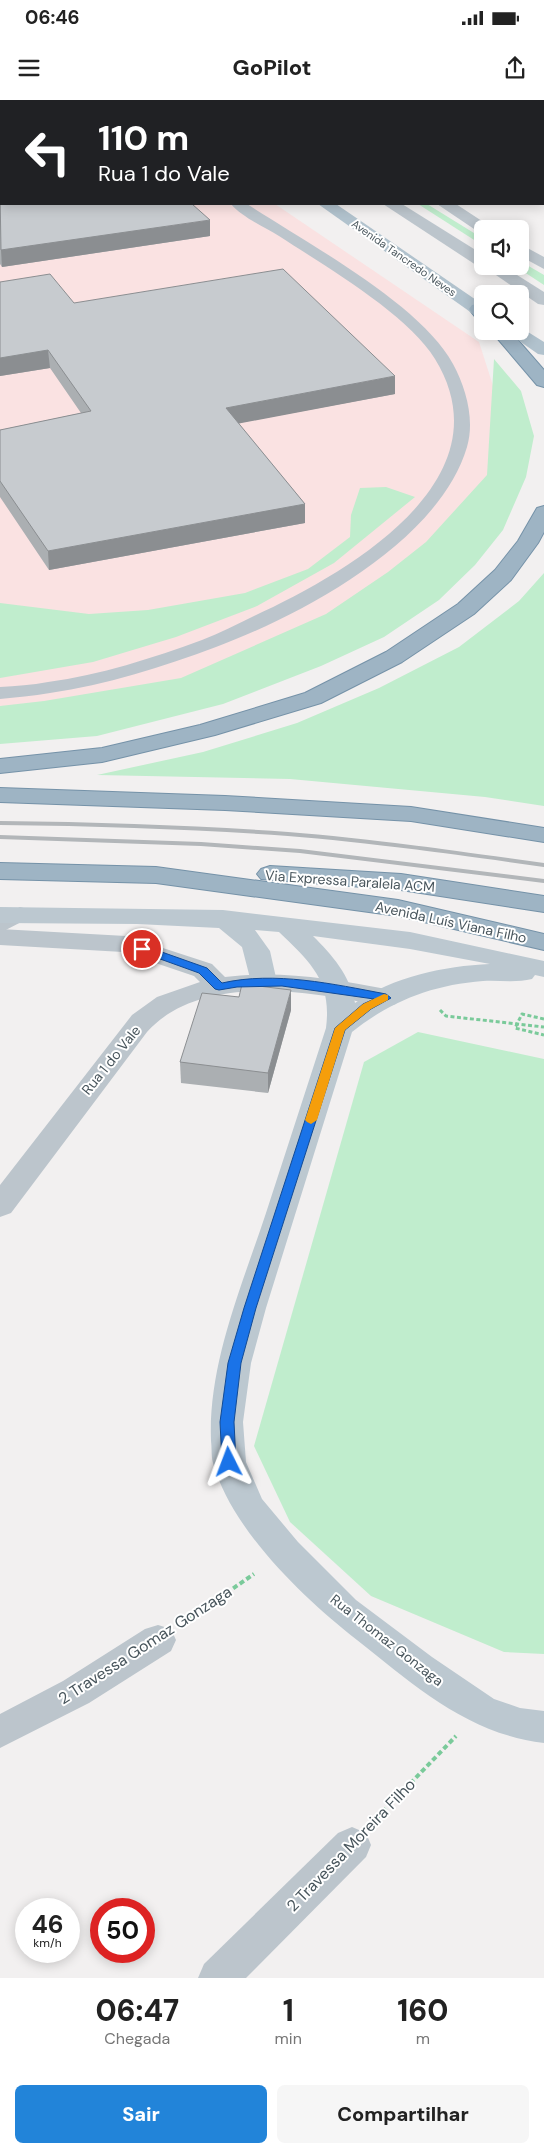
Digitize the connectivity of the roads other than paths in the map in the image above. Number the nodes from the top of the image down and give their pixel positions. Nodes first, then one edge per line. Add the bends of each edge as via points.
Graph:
1 (240, 205) edge
2 (318, 205) edge
3 (327, 205) edge
4 (393, 205) edge
5 (447, 205) edge
6 (342, 215) junction
7 (474, 222) edge
8 (529, 255) edge
9 (474, 256) edge
10 (544, 264) edge
11 (505, 275) edge
12 (544, 300) edge
13 (474, 306) edge
14 (508, 340) edge
15 (528, 340) edge
16 (544, 350) edge
17 (544, 381) edge
18 (544, 512) edge
19 (0, 693) edge
20 (0, 766) edge
21 (0, 795) edge
22 (411, 814) junction
23 (544, 819) edge
24 (544, 835) edge
25 (0, 871) edge
26 (156, 875) junction
27 (544, 904) edge
28 (7, 918) edge
29 (224, 918) junction
30 (287, 925) junction
31 (0, 937) edge
32 (544, 942) edge
33 (544, 968) edge
34 (544, 973) edge
35 (264, 982) junction
36 (219, 987) junction
37 (337, 989) junction
38 (386, 998) junction
39 (340, 1028) junction
40 (0, 1206) edge
41 (158, 1640) road end
42 (544, 1727) edge
43 (0, 1732) edge
44 (352, 1845) road end
45 (218, 1978) edge

1 - 19 lane via 379,297 420,332 444,362 454,385 461,419 459,447 437,495 397,537 359,566 320,591 272,615 207,644 129,668 50,688
2 - 6 lane
3 - 6 main road, Avenida Tancredo Neves
4 - 9 street
5 - 7 street
6 - 13 main road, Avenida Tancredo Neves
8 - 10 street
11 - 12 street
14 - 17 highway
15 - 16 main road
18 - 20 highway via 523,549 503,575 466,609 394,657 313,698 207,730 102,755
21 - 22 highway
22 - 23 highway
22 - 24 highway
25 - 26 highway, Avenida Luís Viana Filho
26 - 27 highway, Via Expressa Paralela ACM via 280,874 401,882
26 - 32 highway, Avenida Luís Viana Filho via 398,908
28 - 29 main road, Avenida Luís Viana Filho
29 - 30 main road, Avenida Luís Viana Filho
29 - 35 main road via 251,939 258,951
30 - 33 main road, Avenida Luís Viana Filho via 412,939 483,952
30 - 37 main road, Rua Thomaz Gonzaga via 328,968
31 - 36 street via 126,944 203,970
34 - 38 main road via 462,975 418,985
35 - 36 street, Rua 1 do Vale
35 - 37 street, Rua 1 do Vale
36 - 40 street, Rua 1 do Vale via 179,999 143,1020
37 - 38 street, Rua 1 do Vale
37 - 39 main road, Rua Thomaz Gonzaga via 341,1000
38 - 39 main road via 367,1007
39 - 42 main road, Rua Thomaz Gonzaga via 235,1363 227,1422 229,1462 249,1507 286,1552 344,1610 481,1710 520,1724
41 - 43 street, 2 Travessa Gomaz Gonzaga via 76,1692
44 - 45 street, 2 Travessa Moreira Filho

